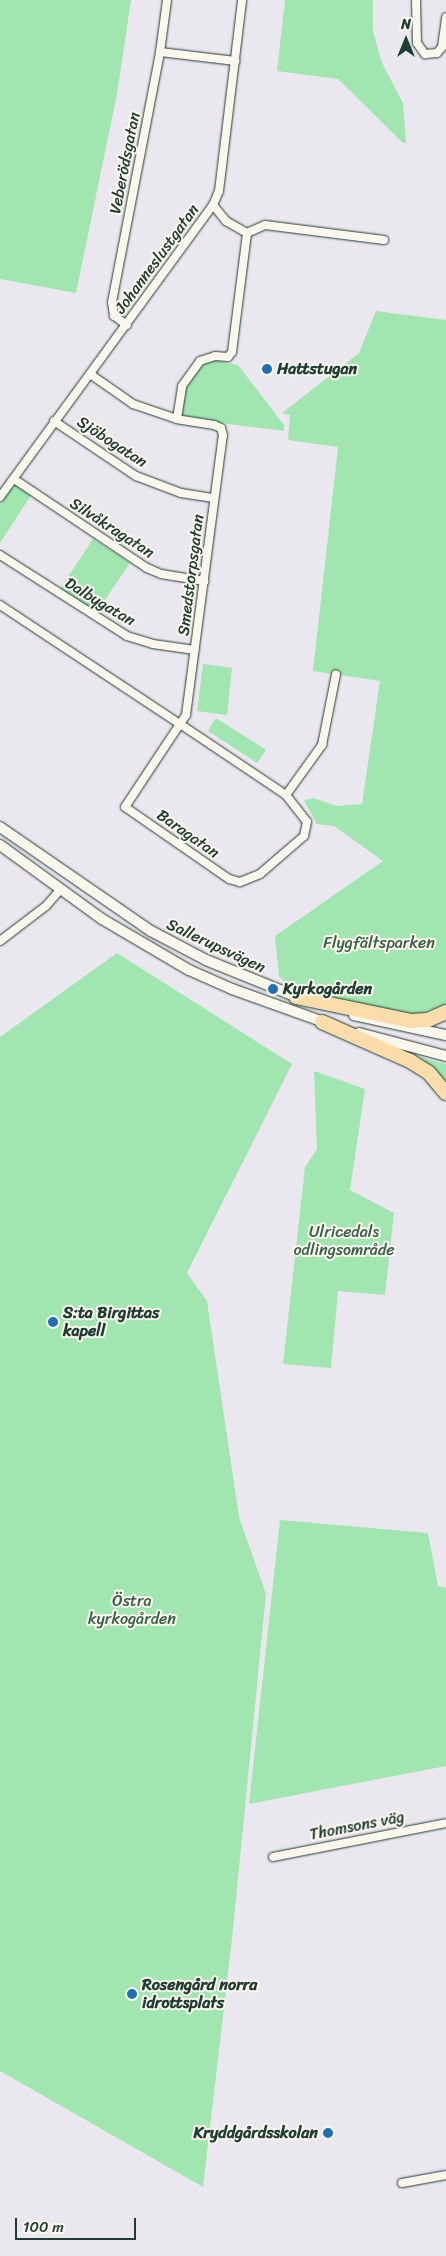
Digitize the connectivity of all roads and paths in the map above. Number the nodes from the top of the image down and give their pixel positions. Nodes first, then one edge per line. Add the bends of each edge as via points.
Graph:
1 (166, 0) edge
2 (242, 0) edge
3 (416, 0) edge
4 (446, 17) edge
5 (160, 52) junction
6 (235, 62) junction
7 (213, 205) junction
8 (247, 233) junction
9 (384, 240) dead end
10 (127, 325) junction
11 (90, 374) junction
12 (177, 419) junction
13 (54, 421) junction
14 (14, 479) junction
15 (0, 497) edge
16 (214, 498) junction
17 (0, 555) edge
18 (204, 581) junction
19 (0, 605) edge
20 (196, 650) junction
21 (336, 674) dead end
22 (180, 724) junction
23 (286, 795) junction
24 (0, 827) edge
25 (0, 845) edge
26 (60, 890) junction
27 (0, 941) edge
28 (296, 997) junction
29 (446, 1012) edge
30 (322, 1022) junction
31 (446, 1035) edge
32 (446, 1056) edge
33 (446, 1093) edge
34 (446, 1823) edge
35 (273, 1857) dead end
36 (446, 2175) edge
37 (402, 2183) dead end

1 - 5 street, Veberödsgatan
2 - 6 street, Johanneslustgatan
3 - 4 street via 417,42 425,54 437,53 442,47
5 - 6 street
5 - 10 street, Veberödsgatan via 112,302 114,316
6 - 7 street, Johanneslustgatan via 219,191
7 - 8 street via 226,221
7 - 10 street, Johanneslustgatan
8 - 9 street via 265,225
8 - 12 street via 228,357 215,356 200,361 182,386
10 - 11 street, Johanneslustgatan
11 - 12 street via 133,404
11 - 13 street, Johanneslustgatan
12 - 16 street, Smedstorpsgatan via 221,428 223,435
13 - 14 street, Johanneslustgatan
13 - 16 street, Sjöbogatan via 136,476 181,493
14 - 15 street, Johanneslustgatan
14 - 18 street, Silvåkragatan via 147,568 161,574
16 - 18 street, Smedstorpsgatan
17 - 20 street, Dalbygatan via 127,636 153,644
18 - 20 street, Smedstorpsgatan
19 - 22 street
20 - 22 street, Smedstorpsgatan via 186,715
21 - 23 street via 322,745
22 - 23 street
22 - 23 street, Baragatan via 125,807 229,879 240,882 260,874 304,836 307,822
24 - 28 main road, Sallerupsvägen via 151,931 206,960
25 - 26 main road, Sallerupsvägen
26 - 27 street via 46,906
26 - 30 main road, Sallerupsvägen via 102,919 189,970 232,990
28 - 29 highway via 411,1021 428,1020
28 - 31 main road, Sallerupsvägen via 386,1024
30 - 32 main road, Sallerupsvägen
30 - 33 highway via 410,1061 429,1073
34 - 35 street, Thomsons väg
36 - 37 street

